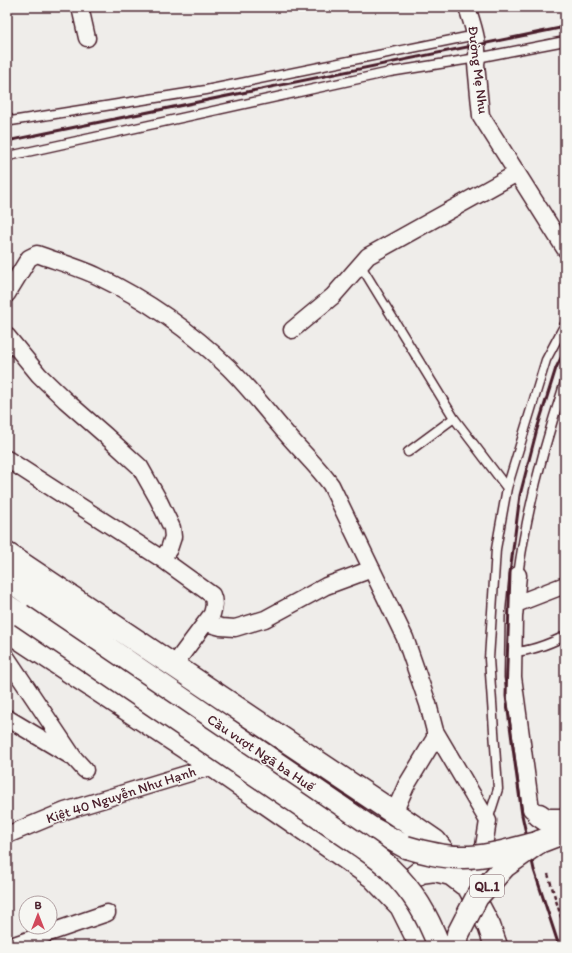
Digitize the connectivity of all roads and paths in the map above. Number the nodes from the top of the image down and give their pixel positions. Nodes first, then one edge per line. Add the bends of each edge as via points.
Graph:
1 (80, 7) edge
2 (467, 7) edge
3 (476, 35) junction
4 (87, 38) dead end
5 (565, 40) edge
6 (477, 58) junction
7 (7, 116) edge
8 (9, 156) dead end
9 (517, 173) junction
10 (565, 249) edge
11 (365, 261) junction
12 (7, 294) edge
13 (565, 324) edge
14 (292, 330) dead end
15 (7, 336) edge
16 (565, 382) edge
17 (454, 418) junction
18 (408, 452) dead end
19 (7, 459) edge
20 (507, 488) junction
21 (7, 554) edge
22 (162, 559) junction
23 (372, 569) junction
24 (518, 575) joint
25 (7, 579) edge
26 (565, 585) edge
27 (516, 604) junction
28 (14, 619) edge
29 (206, 623) junction
30 (565, 636) edge
31 (514, 652) junction
32 (7, 658) edge
33 (174, 666) junction
34 (7, 718) edge
35 (435, 731) junction
36 (74, 758) junction
37 (213, 766) junction
38 (85, 770) dead end
39 (394, 813) junction
40 (539, 815) joint
41 (565, 820) edge
42 (488, 821) junction
43 (565, 832) edge
44 (7, 835) edge
45 (539, 842) junction
46 (548, 874) dead end
47 (474, 897) junction
48 (401, 906) junction
49 (107, 913) dead end
50 (565, 930) edge
51 (493, 942) edge
52 (420, 944) edge
53 (11, 946) edge
54 (438, 946) edge
55 (456, 946) edge

1 - 4 street
2 - 3 street, Đường Mẹ Nhu
3 - 6 street, Đường Mẹ Nhu
3 - 7 lane via 206,90 11,121
5 - 6 lane
6 - 8 lane via 390,72
6 - 9 street, Đường Mẹ Nhu via 481,116
9 - 10 street, Đường Mẹ Nhu
9 - 11 street
11 - 14 street via 333,296
11 - 17 lane
12 - 23 street via 29,258 37,254 96,275 185,330 228,368 263,404 320,471 330,485
13 - 20 lane via 546,360
15 - 22 street via 39,375 64,400 140,467 172,528 170,548
16 - 24 lane via 538,474
17 - 18 lane
17 - 20 lane
19 - 22 street
20 - 42 lane via 496,548 489,659 498,789
21 - 33 main road
22 - 29 street via 212,595 214,607
23 - 29 street via 326,586 265,619 235,628
23 - 35 street via 405,638
24 - 27 street
25 - 28 main road, Cầu vượt Ngã ba Huế
26 - 27 street
27 - 31 street
28 - 37 main road
28 - 45 main road, Cầu vượt Ngã ba Huế, bridge via 406,847 432,854 460,857 483,856
28 - 54 main road, Cầu vượt Ngã ba Huế, bridge via 358,844 389,868 412,892 430,922
29 - 33 street
30 - 31 lane via 537,648
31 - 40 street via 513,677 531,809
32 - 36 street
33 - 39 main road
34 - 36 street
35 - 39 street via 435,738 406,786
35 - 42 street
36 - 38 street
37 - 44 street, Kiệt 40 Nguyễn Như Hạnh via 65,811
37 - 48 main road via 373,877
39 - 47 main road via 435,841 464,878
40 - 41 main road via 546,820
42 - 47 street
43 - 45 main road, Cầu vượt Ngã ba Huế / QL.1
45 - 55 main road, Cầu vượt Ngã ba Huế / QL.1, bridge via 505,866 477,897 458,934
46 - 50 path
47 - 48 main road via 451,874 435,870 420,872 407,883
47 - 51 main road
48 - 52 main road
49 - 53 street

